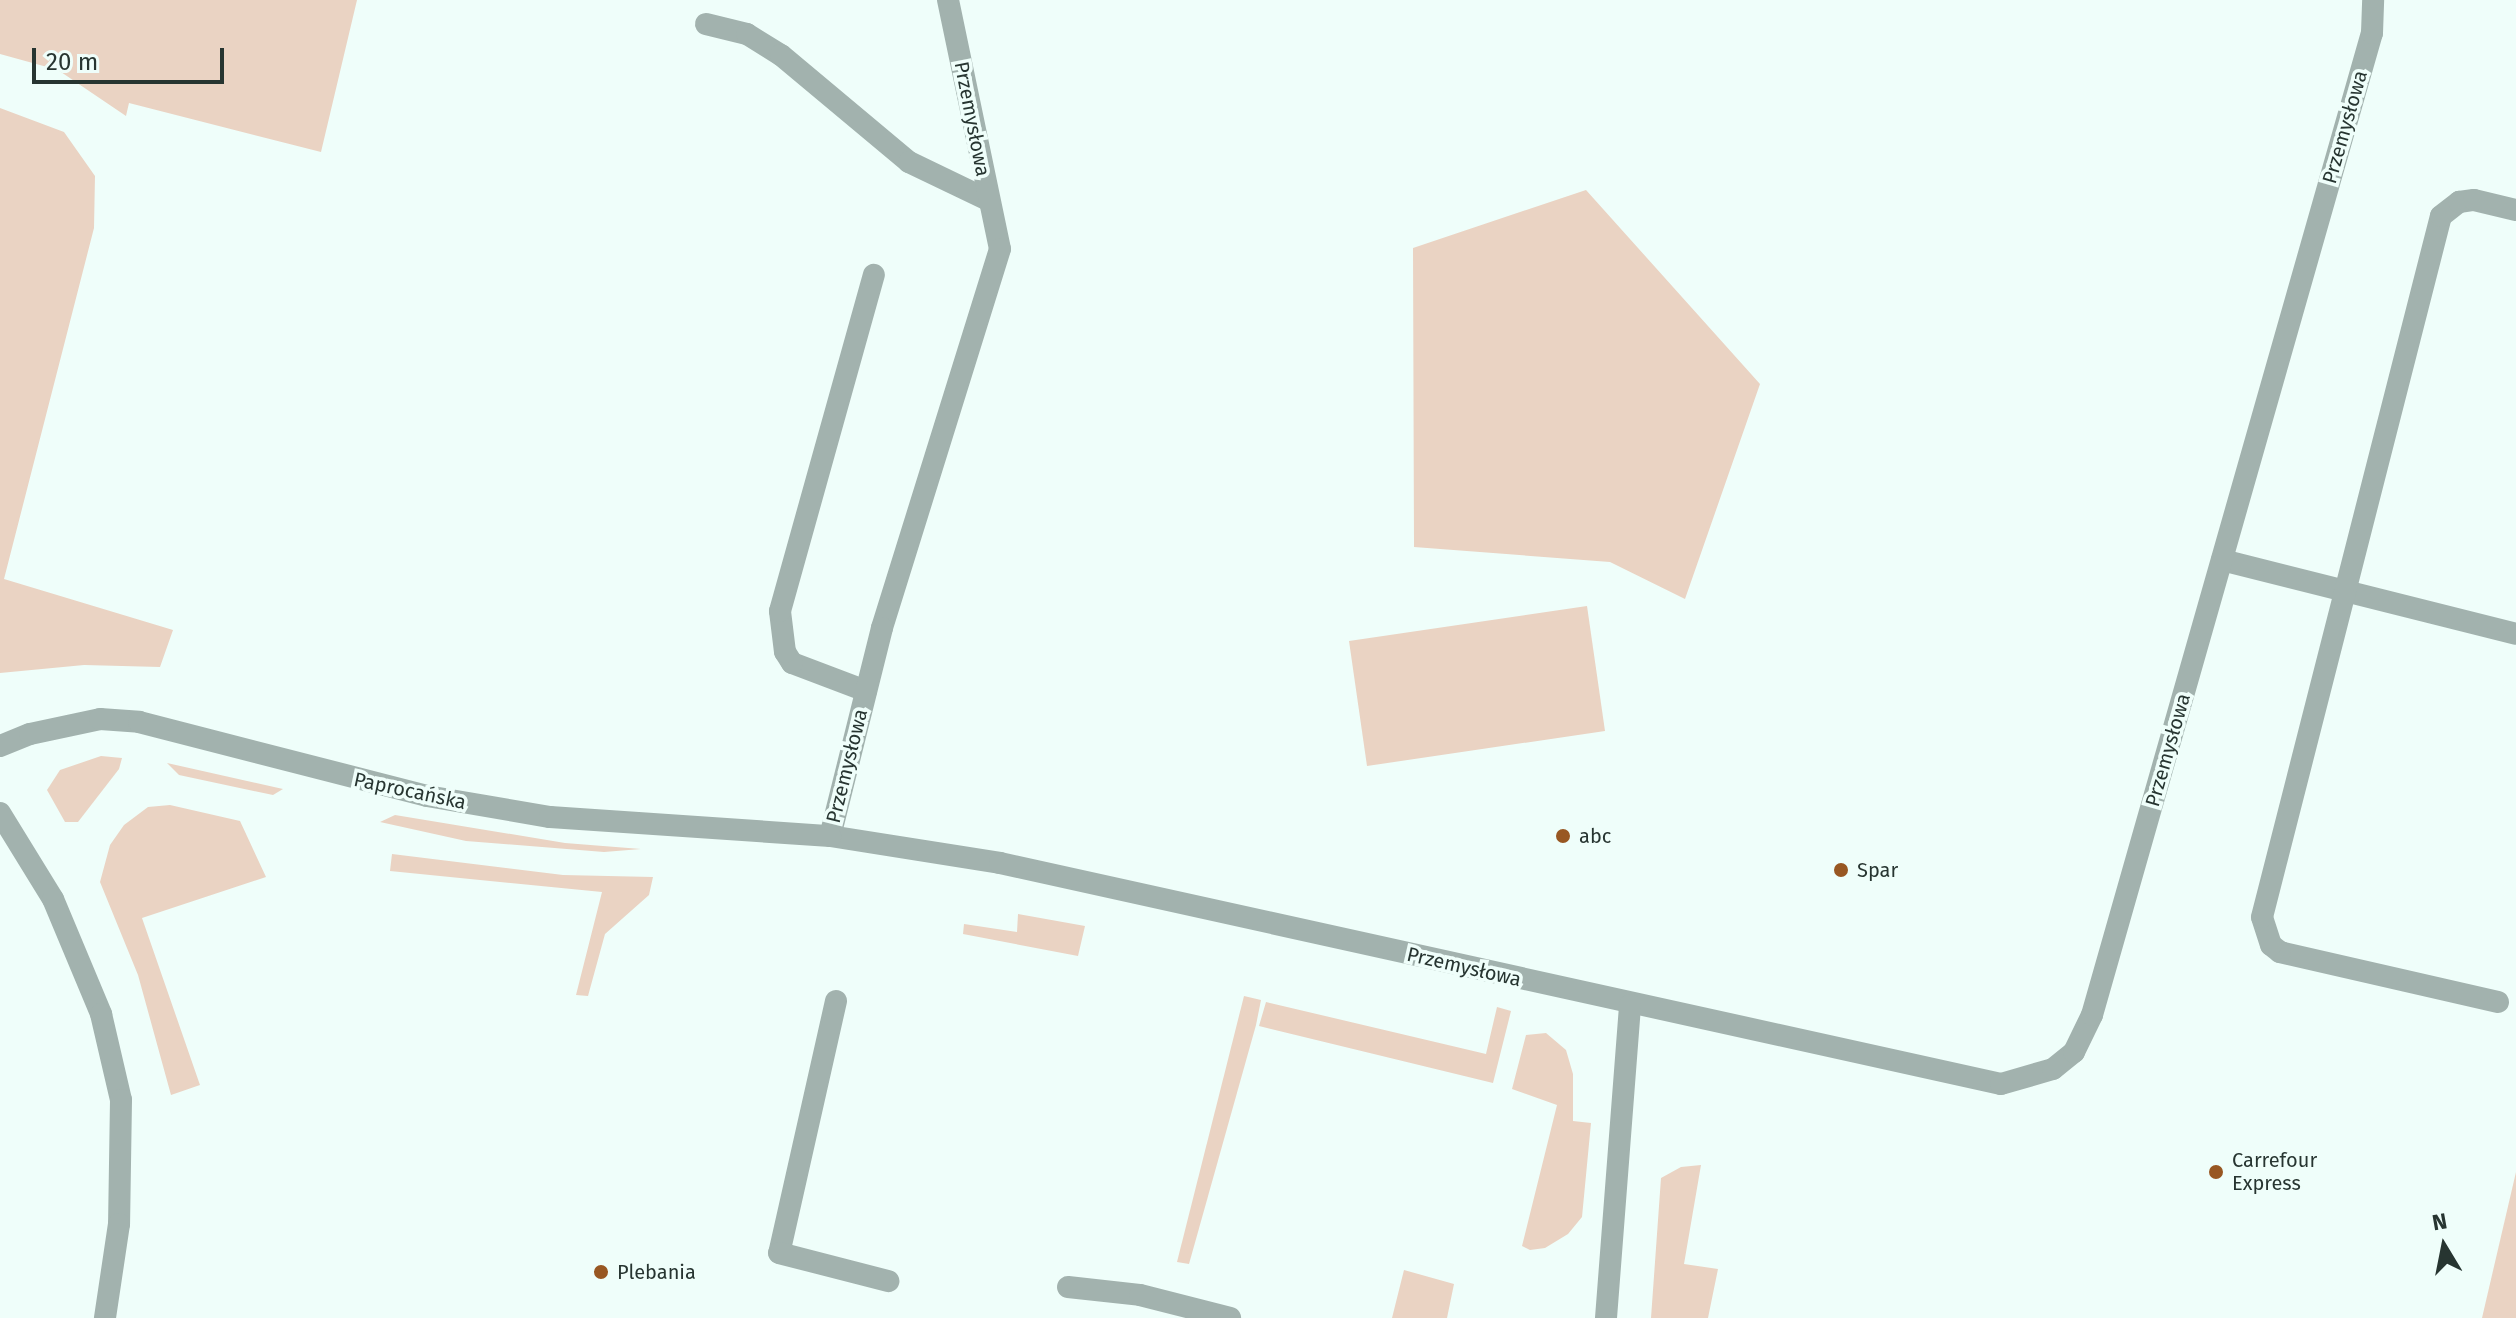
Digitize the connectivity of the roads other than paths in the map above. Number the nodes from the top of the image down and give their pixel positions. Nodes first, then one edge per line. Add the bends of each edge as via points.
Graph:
1 (948, 0) edge
2 (2373, 0) edge
3 (706, 24) dead end
4 (988, 200) junction
5 (2516, 210) edge
6 (874, 275) dead end
7 (2222, 560) junction
8 (2343, 592) junction
9 (2516, 634) edge
10 (866, 691) junction
11 (0, 746) edge
12 (0, 813) edge
13 (830, 836) junction
14 (836, 1001) dead end
15 (2498, 1002) dead end
16 (1630, 1005) junction
17 (888, 1281) dead end
18 (1068, 1287) dead end
19 (105, 1318) edge
20 (1230, 1318) edge
21 (1606, 1318) edge

1 - 4 street, Przemysłowa
2 - 7 street, Przemysłowa via 2372,33
3 - 4 street via 747,34 781,55 909,162
4 - 10 street, Przemysłowa via 1000,249
5 - 8 street via 2474,200 2459,202 2441,216
6 - 10 street via 780,611 785,652 792,663
7 - 8 street
7 - 16 street, Przemysłowa via 2092,1015 2081,1041 2064,1061 2041,1076 2001,1084
8 - 9 street
8 - 15 street via 2265,899 2264,932 2280,952
10 - 13 street, Przemysłowa
11 - 13 street, Paprocańska via 100,719 139,722 427,796 550,817
12 - 19 street via 53,899 101,1014 121,1100 121,1210
13 - 16 street, Przemysłowa via 1000,863
14 - 17 street via 779,1253
16 - 21 street
18 - 20 street via 1140,1295

